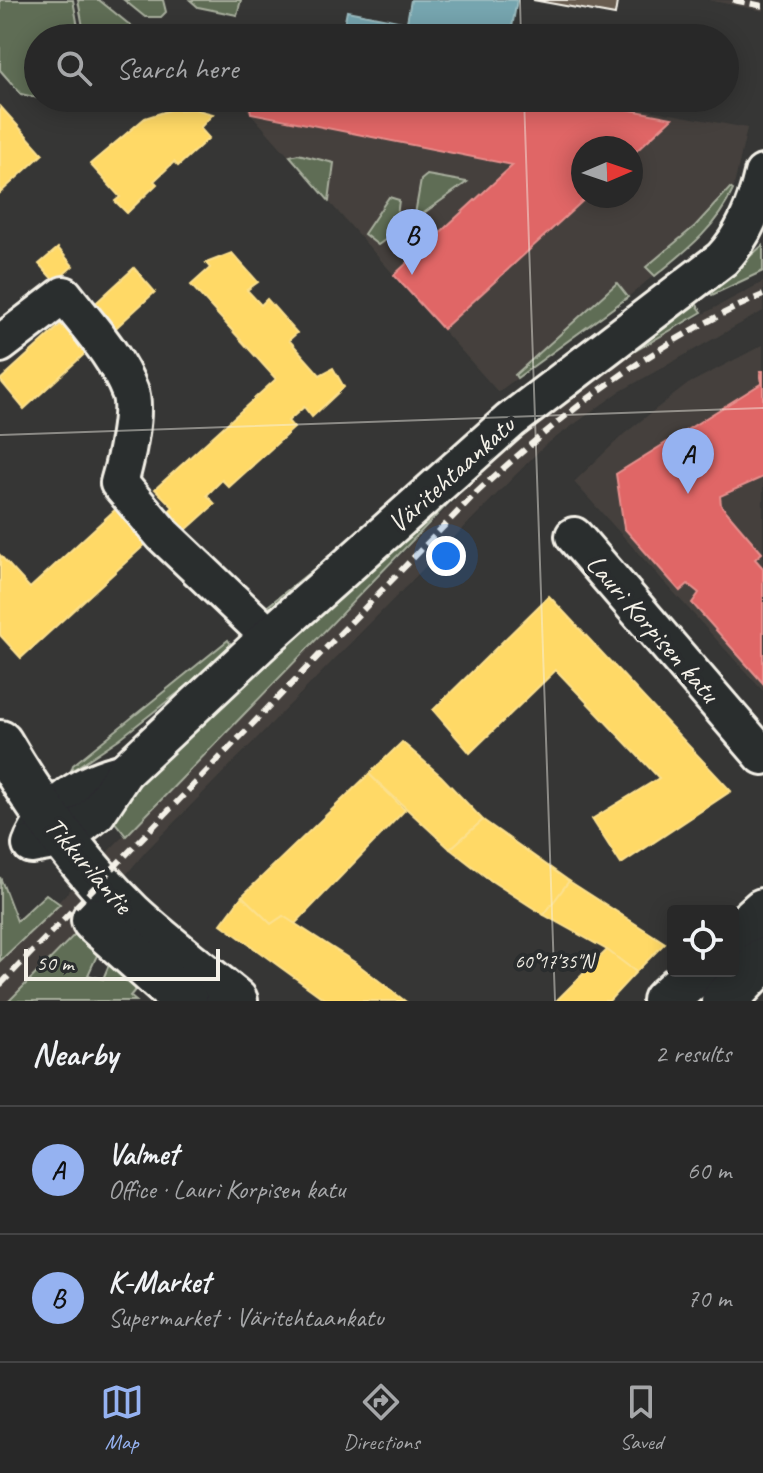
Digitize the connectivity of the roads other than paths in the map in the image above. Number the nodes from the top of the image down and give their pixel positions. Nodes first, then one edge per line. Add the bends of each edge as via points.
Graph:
1 (763, 174) edge
2 (0, 344) edge
3 (574, 536) dead end
4 (269, 636) junction
5 (0, 743) edge
6 (763, 756) edge
7 (0, 800) edge
8 (47, 833) junction
9 (763, 911) edge
10 (739, 933) edge
11 (763, 960) edge
12 (691, 977) edge
13 (185, 1001) edge
14 (235, 1001) edge
15 (665, 1001) edge
16 (724, 1001) edge

1 - 4 street, Väritehtaankatu via 743,231 722,259 510,421
2 - 4 street via 64,295 105,346 131,394 119,483 163,535
3 - 6 street, Lauri Korpisen katu
4 - 8 street, Väritehtaankatu via 124,772 97,813
5 - 8 main road, Tikkurilantie
7 - 8 main road, Tikkurilantie
8 - 13 main road, Tikkurilantie via 112,938
8 - 14 main road, Tikkurilantie via 132,916
9 - 10 main road
11 - 16 main road
12 - 15 main road

